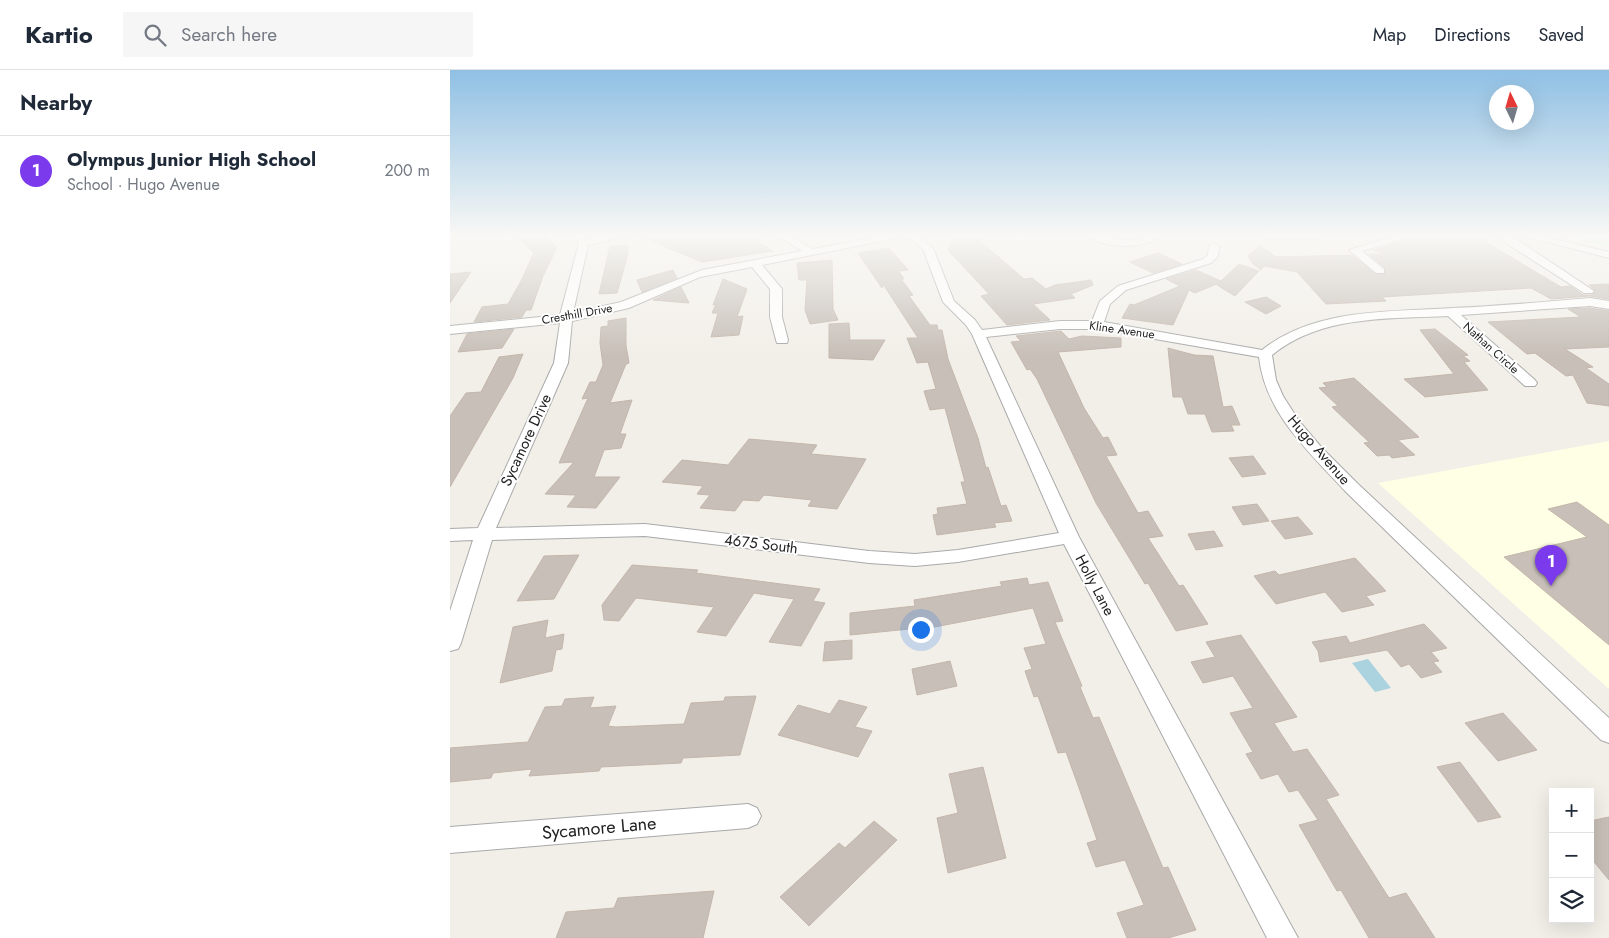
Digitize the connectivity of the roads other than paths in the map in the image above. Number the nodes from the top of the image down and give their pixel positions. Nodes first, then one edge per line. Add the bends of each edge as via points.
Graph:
1 (575, 276) edge
2 (693, 276) edge
3 (765, 276) edge
4 (939, 276) edge
5 (1161, 276) edge
6 (1564, 276) edge
7 (1588, 291) dead end
8 (1609, 305) edge
9 (1452, 312) junction
10 (566, 317) junction
11 (1097, 325) junction
12 (450, 330) edge
13 (978, 334) junction
14 (782, 340) dead end
15 (1265, 354) junction
16 (1530, 383) dead end
17 (485, 533) junction
18 (450, 534) edge
19 (1070, 537) junction
20 (450, 642) edge
21 (1609, 733) edge
22 (748, 816) dead end
23 (450, 840) edge
24 (1283, 938) edge

1 - 10 street, Sycamore Drive
2 - 10 street, Cresthill Drive via 651,296
3 - 14 street via 776,289 776,317
4 - 13 street, Holly Lane via 949,302
5 - 11 street via 1122,288 1111,295 1099,311
6 - 7 street
8 - 9 street via 1590,302
9 - 15 street via 1331,323 1288,336
9 - 16 street, Nathan Circle
10 - 12 street, Cresthill Drive
10 - 17 street, Sycamore Drive via 561,363
11 - 13 street, Kline Avenue via 1060,325
11 - 15 street, Kline Avenue
13 - 19 street, Holly Lane
15 - 21 street, Hugo Avenue via 1269,379 1276,394 1292,422 1317,452
17 - 18 street, 4675 South
17 - 19 street, 4675 South via 645,530 915,560
17 - 20 street, Sycamore Drive
19 - 24 street, Holly Lane
22 - 23 street, Sycamore Lane

